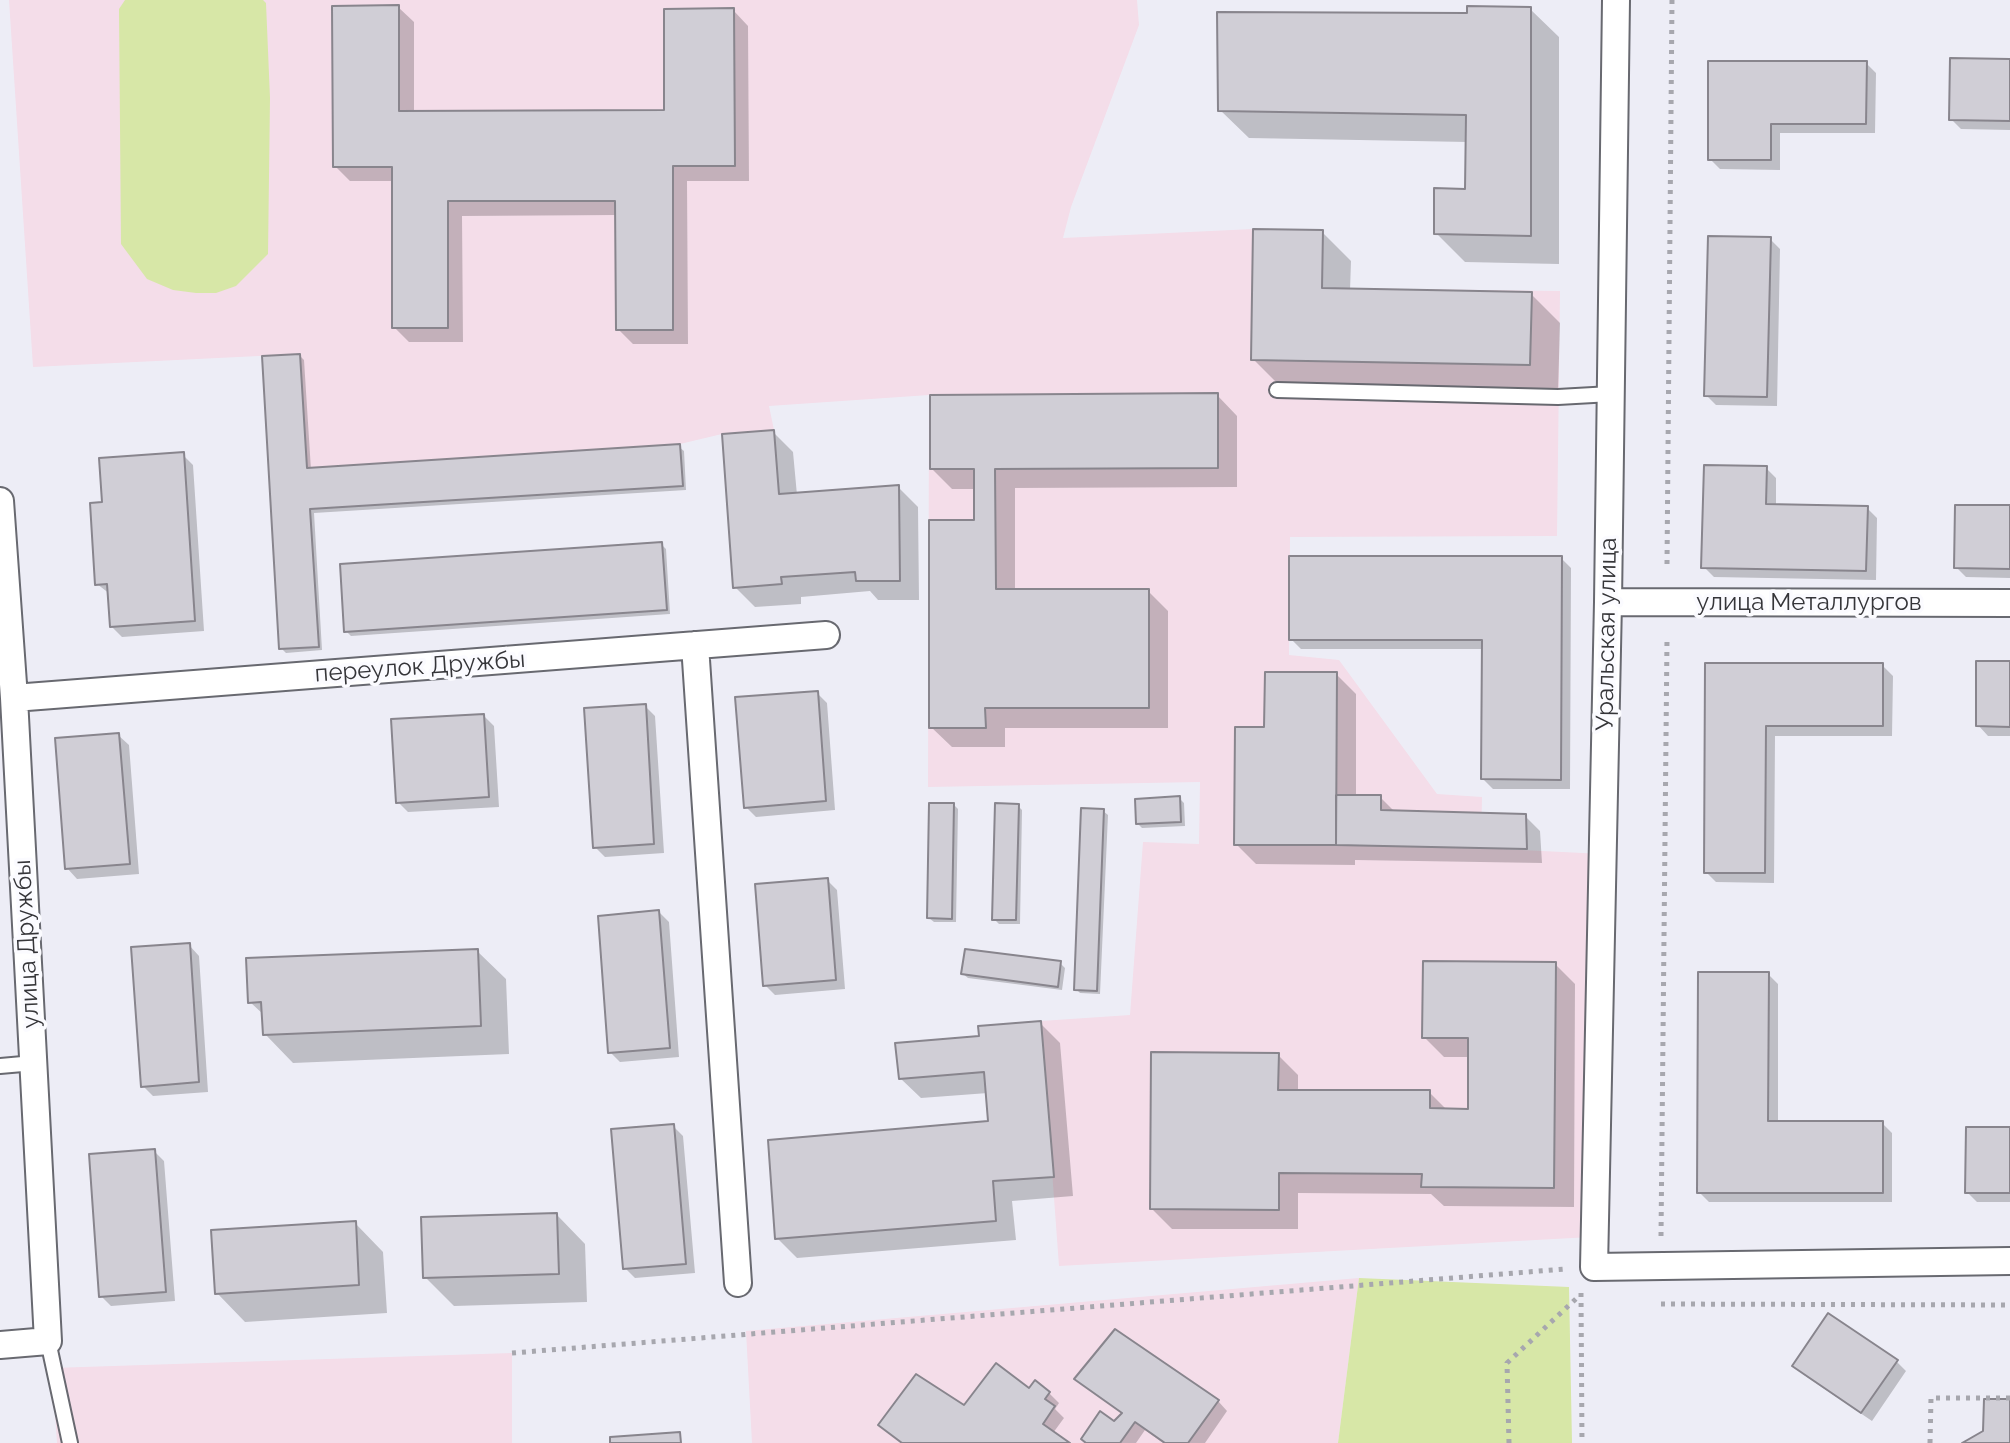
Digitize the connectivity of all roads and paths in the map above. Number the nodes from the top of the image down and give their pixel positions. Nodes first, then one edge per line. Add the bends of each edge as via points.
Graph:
1 (1616, 0) edge
2 (1672, 0) edge
3 (1277, 390) dead end
4 (1611, 394) junction
5 (0, 501) edge
6 (1667, 564) dead end
7 (1608, 602) junction
8 (2010, 603) edge
9 (826, 635) dead end
10 (1667, 639) dead end
11 (695, 645) junction
12 (7, 699) edge
13 (34, 1063) junction
14 (0, 1066) edge
15 (1661, 1236) dead end
16 (2010, 1261) edge
17 (1594, 1267) junction
18 (738, 1283) dead end
19 (1580, 1295) junction
20 (1661, 1304) dead end
21 (2010, 1305) edge
22 (48, 1341) junction
23 (0, 1345) edge
24 (512, 1353) dead end
25 (2010, 1398) edge
26 (70, 1443) edge
27 (1509, 1443) edge
28 (1582, 1443) edge
29 (1930, 1443) edge

1 - 4 street, Уральская улица
2 - 6 path
3 - 4 lane
4 - 7 street, Уральская улица
5 - 12 street, улица Дружбы
7 - 8 street, улица Металлургов
7 - 17 street, Уральская улица
9 - 11 street, переулок Дружбы
10 - 15 path
11 - 12 street, переулок Дружбы
11 - 18 street
12 - 13 street, улица Дружбы
13 - 14 lane
13 - 22 street, улица Дружбы
16 - 17 street
17 - 19 path
17 - 24 path
19 - 27 path via 1507,1363
19 - 28 path
20 - 21 path
22 - 23 street
22 - 26 lane
25 - 29 path via 1931,1398

